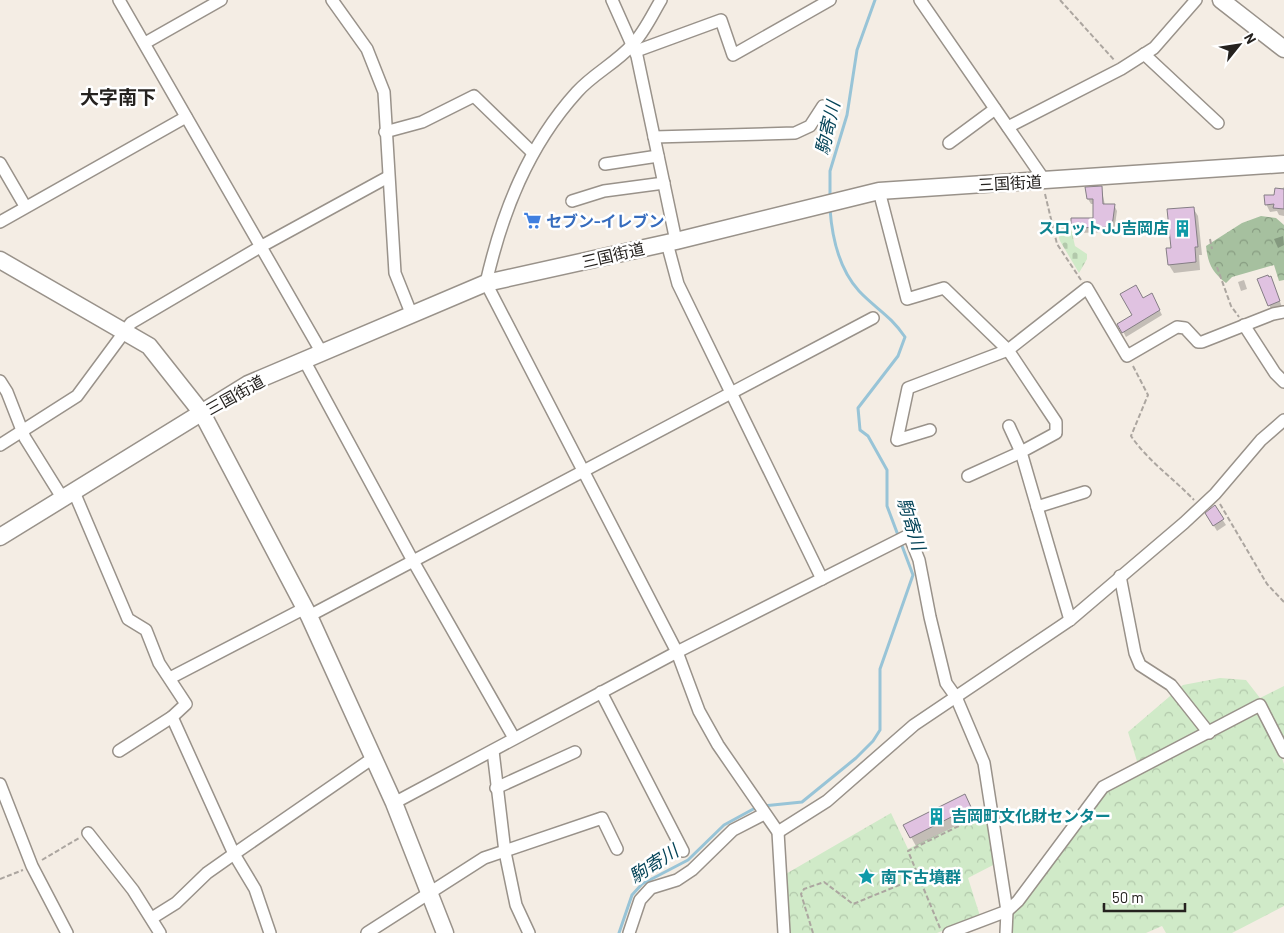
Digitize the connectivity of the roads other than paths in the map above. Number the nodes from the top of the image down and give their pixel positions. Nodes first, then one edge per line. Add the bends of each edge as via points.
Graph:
1 (120, 0) edge
2 (221, 0) edge
3 (332, 0) edge
4 (612, 0) edge
5 (661, 0) edge
6 (830, 0) edge
7 (920, 0) edge
8 (1196, 0) edge
9 (1221, 0) edge
10 (144, 43) junction
11 (633, 45) junction
12 (1284, 49) edge
13 (1144, 54) junction
14 (823, 106) dead end
15 (996, 109) junction
16 (186, 117) junction
17 (1218, 123) dead end
18 (1008, 128) junction
19 (385, 132) junction
20 (654, 138) junction
21 (949, 143) dead end
22 (533, 153) junction
23 (658, 156) junction
24 (0, 163) edge
25 (605, 164) dead end
26 (1284, 164) edge
27 (388, 177) junction
28 (1043, 181) junction
29 (664, 183) junction
30 (879, 191) junction
31 (572, 202) dead end
32 (25, 206) junction
33 (0, 222) edge
34 (672, 242) junction
35 (260, 247) junction
36 (0, 260) edge
37 (486, 283) junction
38 (1284, 312) edge
39 (411, 313) junction
40 (873, 318) dead end
41 (1244, 326) junction
42 (125, 330) junction
43 (1008, 350) junction
44 (322, 353) junction
45 (304, 360) junction
46 (0, 381) edge
47 (1284, 382) edge
48 (730, 394) junction
49 (202, 413) junction
50 (1284, 420) edge
51 (1009, 426) dead end
52 (930, 430) dead end
53 (23, 431) junction
54 (0, 446) edge
55 (1021, 452) junction
56 (583, 471) junction
57 (968, 476) dead end
58 (1084, 492) dead end
59 (69, 496) junction
60 (1037, 507) junction
61 (0, 537) edge
62 (413, 561) junction
63 (1120, 576) junction
64 (822, 579) junction
65 (307, 612) junction
66 (1070, 620) junction
67 (677, 652) junction
68 (170, 678) junction
69 (601, 692) junction
70 (956, 697) junction
71 (172, 716) junction
72 (1209, 733) junction
73 (514, 738) junction
74 (118, 751) dead end
75 (493, 751) junction
76 (575, 752) dead end
77 (1284, 752) edge
78 (374, 758) junction
79 (0, 784) edge
80 (496, 788) junction
81 (394, 803) junction
82 (764, 814) junction
83 (778, 832) junction
84 (88, 833) road end
85 (617, 848) dead end
86 (683, 851) dead end
87 (505, 852) junction
88 (234, 854) junction
89 (429, 893) junction
90 (1007, 911) junction
91 (152, 918) junction
92 (67, 933) edge
93 (160, 933) edge
94 (270, 933) edge
95 (367, 933) edge
96 (445, 933) edge
97 (529, 933) edge
98 (630, 933) edge
99 (784, 933) edge
100 (949, 933) edge
101 (1006, 933) edge

1 - 10 street
2 - 10 street
3 - 19 street via 367,49 384,92
4 - 11 street
5 - 11 street
6 - 11 street via 732,55 721,20 639,50
7 - 15 street
8 - 13 street via 1154,48
9 - 12 street
10 - 16 street
11 - 20 street
11 - 22 street via 579,90 554,119
13 - 17 street
13 - 18 street via 1122,69
14 - 20 street via 810,126 795,133
15 - 18 street
15 - 21 street
16 - 32 street
16 - 35 street
18 - 28 street
19 - 22 street via 422,122 474,96
19 - 27 street
20 - 23 street
22 - 37 street via 496,237
23 - 25 street
23 - 29 street
24 - 32 street
26 - 28 street, 三国街道
27 - 35 street
27 - 39 street via 395,273
28 - 30 street, 三国街道
29 - 31 street via 604,191
29 - 34 street
30 - 34 street, 三国街道
30 - 43 street via 907,299 944,288
32 - 33 street
34 - 37 street, 三国街道
34 - 48 street via 678,284
35 - 42 street via 131,323
35 - 44 street
36 - 42 street via 41,286
37 - 39 street, 三国街道
37 - 56 street
38 - 41 street
39 - 44 street, 三国街道
40 - 48 street
41 - 43 street via 1202,342 1184,328 1177,328 1127,356 1087,288
41 - 47 street
42 - 49 street via 149,346
42 - 53 street via 77,396
43 - 52 street via 908,388 897,440
43 - 55 street via 1056,422 1056,433
44 - 45 street, 三国街道
45 - 49 street, 三国街道 via 248,384
45 - 62 street
46 - 53 street via 8,392
48 - 56 street
48 - 64 street
49 - 59 street, 三国街道
49 - 65 street
50 - 63 street via 1261,440 1215,494
51 - 55 street
53 - 54 street
53 - 59 street
55 - 57 street
55 - 60 street
56 - 62 street
56 - 67 street
58 - 60 street
59 - 61 street, 三国街道
59 - 68 street via 128,619 146,630 159,663
60 - 66 street
62 - 65 street
62 - 73 street
63 - 66 street
63 - 72 street via 1140,665 1171,685
64 - 67 street
64 - 70 street via 909,535 919,560 946,683
65 - 68 street
65 - 78 street
66 - 70 street
67 - 69 street
67 - 82 street via 699,711
68 - 71 street via 186,704
69 - 73 street
69 - 86 street
70 - 83 street via 914,725 827,801
70 - 90 street via 984,763
71 - 74 street
71 - 88 street
72 - 77 street via 1260,706
72 - 90 street via 1103,787 1018,901
73 - 75 street
75 - 80 street
75 - 81 street
76 - 80 street
78 - 81 street
78 - 88 street
79 - 92 street via 32,866
80 - 87 street
81 - 89 street
82 - 83 street
82 - 98 street via 733,830 692,870 677,880 651,888 640,900
83 - 99 street
84 - 91 street
85 - 87 street via 602,818
87 - 89 street via 484,858
87 - 97 street via 516,905
88 - 91 street via 207,873 176,903
88 - 94 street via 255,889
89 - 95 street
89 - 96 street
90 - 100 street
90 - 101 street
91 - 93 street

